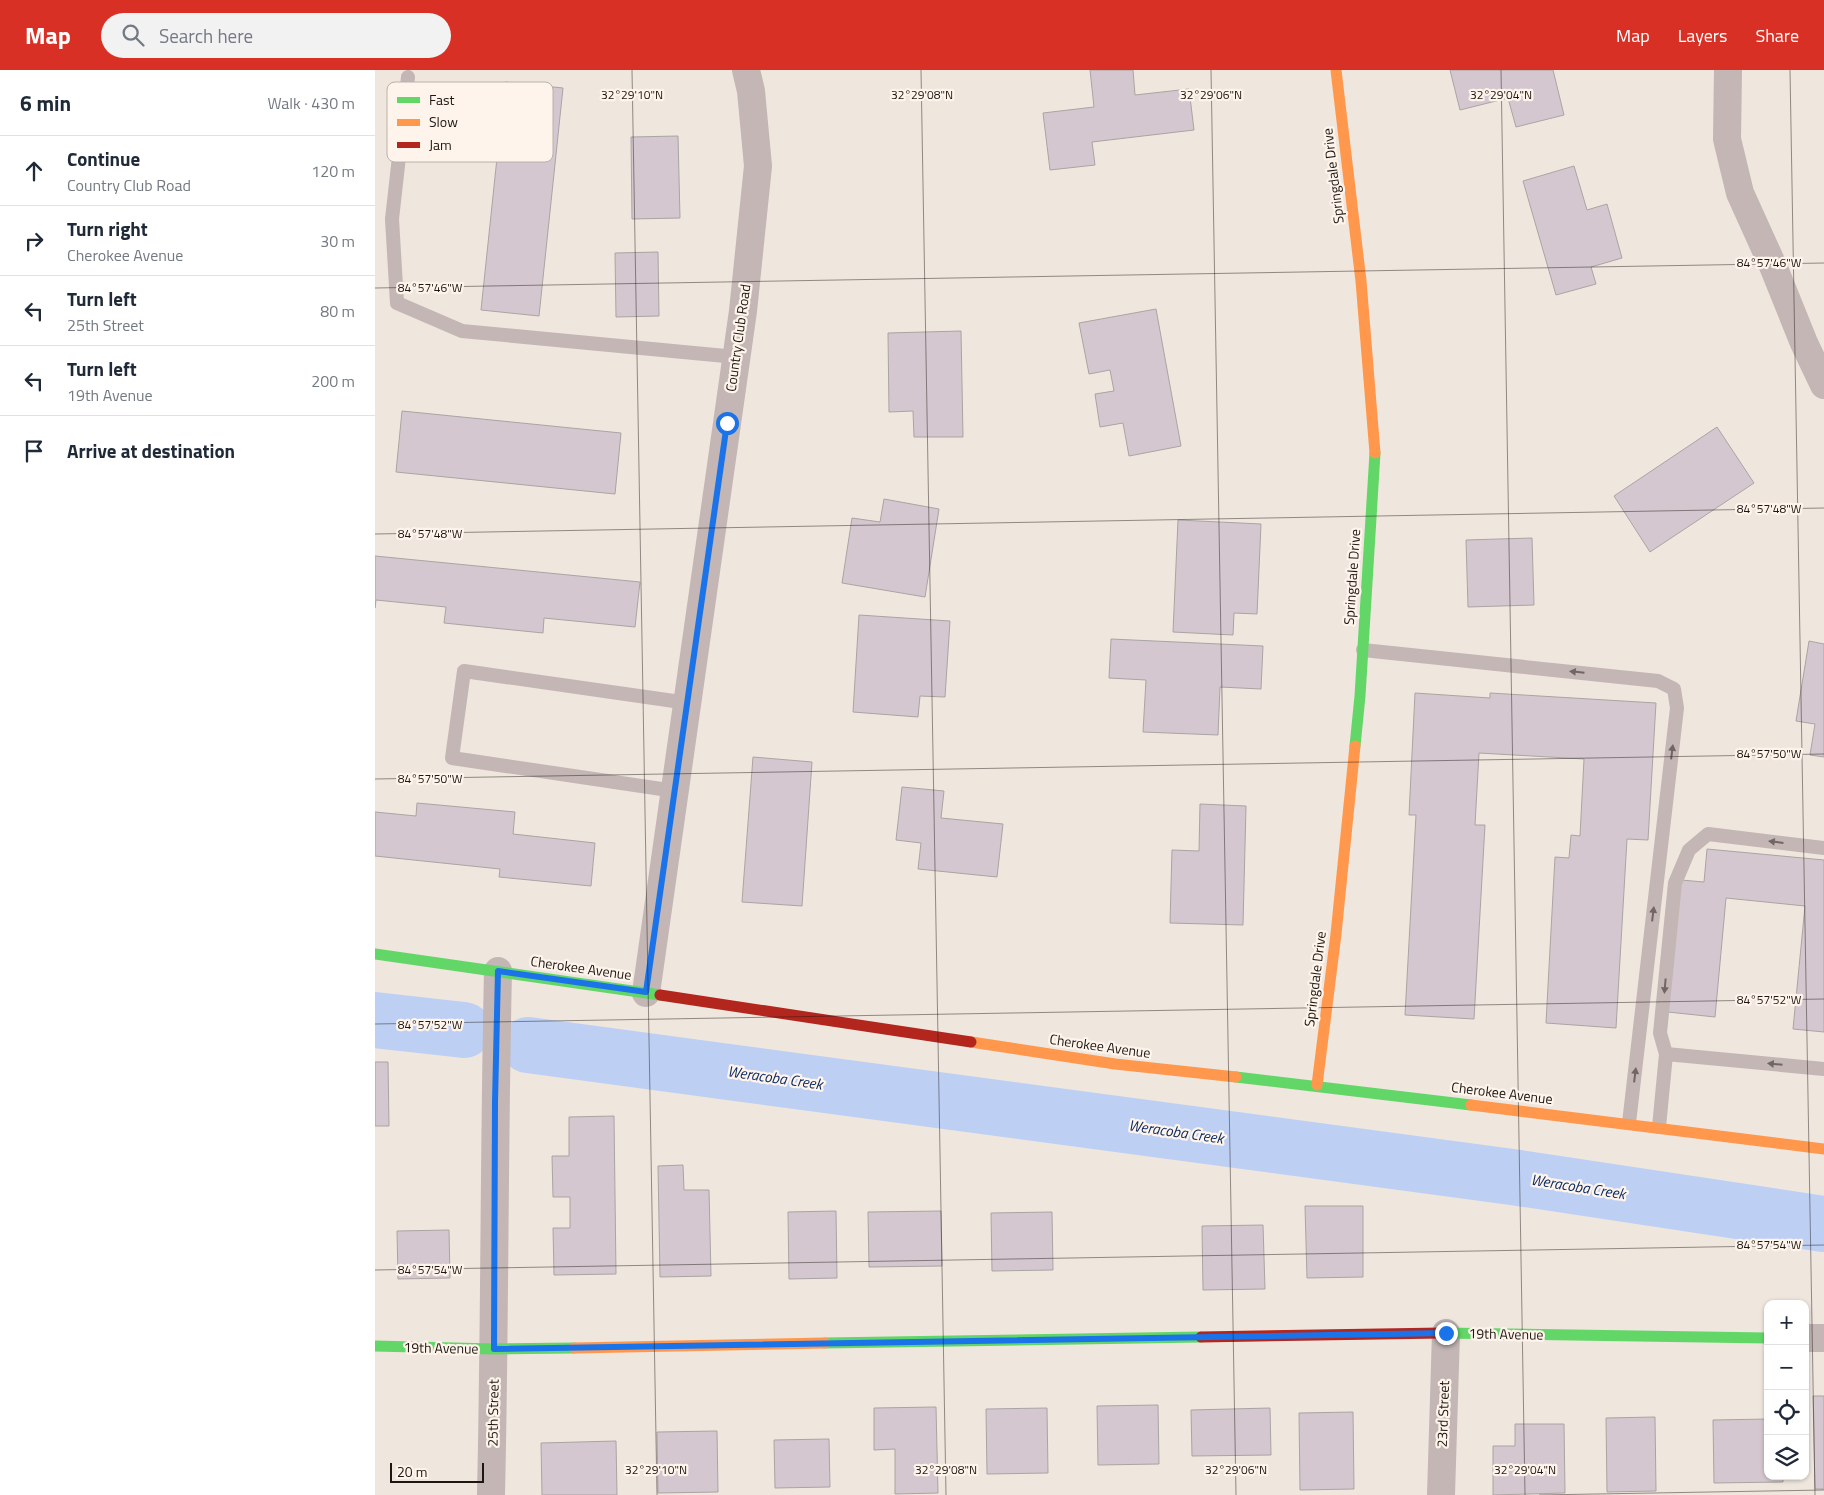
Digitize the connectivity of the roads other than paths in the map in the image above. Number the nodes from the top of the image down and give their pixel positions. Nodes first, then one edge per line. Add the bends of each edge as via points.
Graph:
1 (746, 70) edge
2 (1336, 70) edge
3 (1728, 70) edge
4 (408, 77) dead end
5 (407, 82) edge
6 (398, 162) edge
7 (737, 357) junction
8 (1824, 385) edge
9 (1363, 650) junction
10 (688, 703) junction
11 (675, 791) junction
12 (1824, 848) edge
13 (375, 954) edge
14 (498, 971) junction
15 (646, 992) junction
16 (1666, 1054) junction
17 (1824, 1069) edge
18 (1317, 1085) junction
19 (1629, 1123) junction
20 (1659, 1127) junction
21 (1824, 1149) edge
22 (1446, 1333) junction
23 (1764, 1338) edge
24 (1809, 1338) edge
25 (1824, 1338) edge
26 (375, 1346) edge
27 (494, 1349) junction
28 (491, 1495) edge
29 (1441, 1495) edge

1 - 7 street, Country Club Road via 758,166
2 - 9 street, Springdale Drive via 1361,281 1375,452
3 - 8 street via 1727,139 1740,193
4 - 5 lane
6 - 7 lane via 392,219 397,303 462,331
7 - 10 street, Country Club Road
9 - 18 street, Springdale Drive via 1338,914
19 -> 9 lane via 1677,708 1674,689 1658,681
10 - 11 street, Country Club Road
10 - 11 lane via 464,672 451,758
11 - 15 street, Country Club Road
12 -> 16 lane via 1707,834 1689,850 1675,883 1661,1033
13 - 14 street, Cherokee Avenue
14 - 15 street, Cherokee Avenue
14 - 27 street, 25th Street
15 - 18 street, Cherokee Avenue via 1115,1064
17 -> 16 lane
16 - 20 lane
18 - 19 street, Cherokee Avenue
19 - 20 street, Cherokee Avenue
20 - 21 street, Cherokee Avenue
22 - 23 street, 19th Avenue
22 - 27 street, 19th Avenue
22 - 29 street, 23rd Street
24 - 25 street
26 - 27 street, 19th Avenue
27 - 28 street, 25th Street

